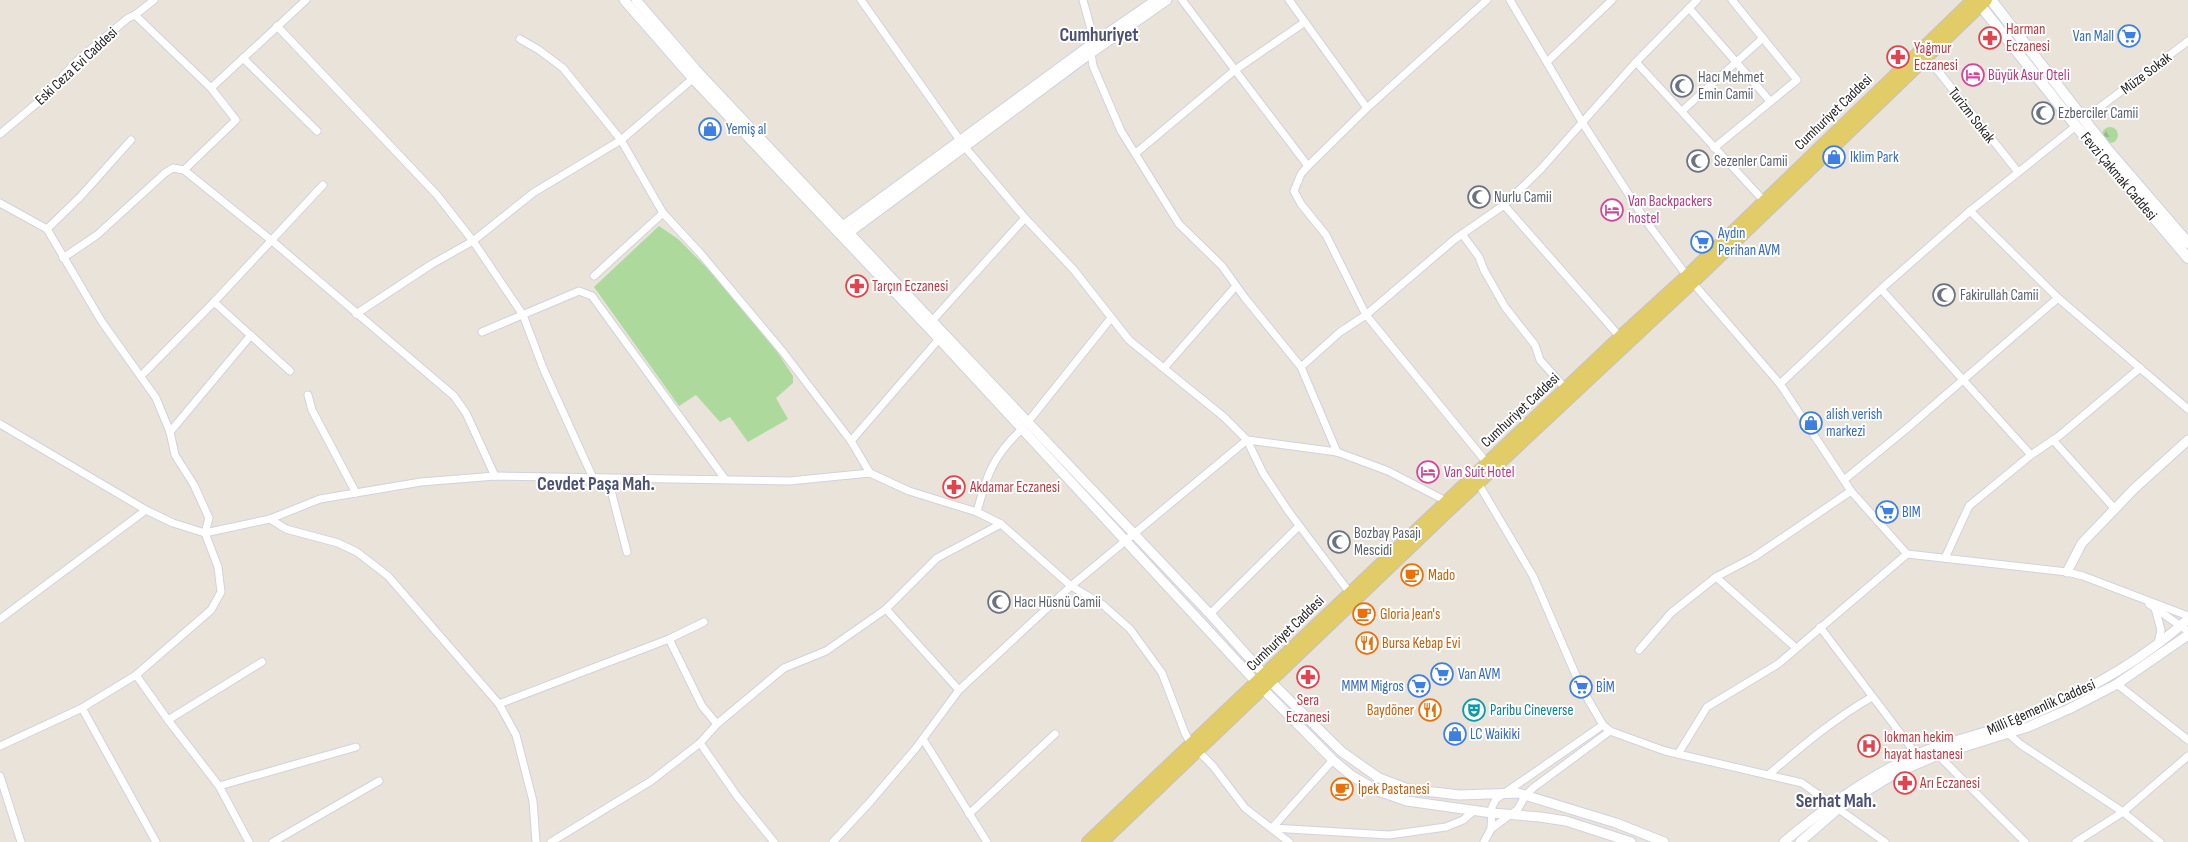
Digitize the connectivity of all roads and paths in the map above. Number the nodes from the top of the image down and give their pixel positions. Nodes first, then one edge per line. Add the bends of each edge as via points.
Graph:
1 (154, 0) edge
2 (306, 0) edge
3 (624, 0) edge
4 (636, 0) edge
5 (861, 0) edge
6 (1083, 0) edge
7 (1156, 0) edge
8 (1167, 0) edge
9 (1182, 0) edge
10 (1289, 0) edge
11 (1488, 0) edge
12 (1612, 0) edge
13 (1732, 0) edge
14 (1513, 1) edge
15 (1695, 1) edge
16 (1981, 1) edge
17 (1689, 8) junction
18 (135, 15) junction
19 (1305, 22) junction
20 (277, 26) junction
21 (1763, 38) junction
22 (520, 39) dead end
23 (2188, 41) edge
24 (1091, 48) junction
25 (1927, 57) junction
26 (243, 58) junction
27 (1548, 61) junction
28 (1636, 62) junction
29 (1737, 62) junction
30 (1235, 70) junction
31 (696, 76) junction
32 (212, 88) junction
33 (1770, 101) junction
34 (1366, 108) junction
35 (1682, 111) junction
36 (1582, 122) junction
37 (2080, 122) junction
38 (1, 131) edge
39 (317, 131) dead end
40 (131, 140) dead end
41 (621, 140) junction
42 (962, 143) junction
43 (1714, 148) junction
44 (1136, 153) junction
45 (1308, 166) junction
46 (184, 170) junction
47 (2018, 172) junction
48 (323, 185) dead end
49 (1763, 200) junction
50 (0, 203) edge
51 (1504, 205) junction
52 (1970, 211) junction
53 (664, 213) junction
54 (1025, 218) junction
55 (47, 229) junction
56 (843, 231) junction
57 (1462, 234) junction
58 (271, 240) junction
59 (473, 241) junction
60 (2188, 243) edge
61 (63, 258) junction
62 (2188, 258) edge
63 (594, 276) dead end
64 (1690, 279) junction
65 (1236, 286) junction
66 (1881, 289) junction
67 (2058, 298) junction
68 (214, 302) junction
69 (356, 314) junction
70 (1366, 314) junction
71 (523, 315) junction
72 (1110, 318) junction
73 (932, 321) junction
74 (482, 332) dead end
75 (251, 335) junction
76 (1620, 337) junction
77 (938, 339) junction
78 (1301, 366) junction
79 (1164, 368) junction
80 (2140, 368) junction
81 (290, 371) dead end
82 (141, 376) junction
83 (1963, 379) junction
84 (1780, 384) junction
85 (1566, 389) junction
86 (308, 395) dead end
87 (2188, 409) edge
88 (0, 424) edge
89 (1025, 426) junction
90 (170, 432) junction
91 (1247, 440) junction
92 (2053, 440) junction
93 (2188, 440) edge
94 (851, 441) junction
95 (1337, 452) junction
96 (2031, 455) junction
97 (1487, 463) junction
98 (870, 473) junction
99 (495, 476) junction
100 (593, 478) junction
101 (608, 479) junction
102 (725, 479) junction
103 (1844, 480) junction
104 (1478, 483) junction
105 (1851, 491) junction
106 (356, 493) junction
107 (1446, 501) junction
108 (2115, 509) junction
109 (146, 510) junction
110 (977, 512) junction
111 (270, 519) junction
112 (1001, 524) junction
113 (1299, 526) junction
114 (205, 533) junction
115 (1133, 534) junction
116 (1126, 540) junction
117 (627, 552) dead end
118 (1907, 554) junction
119 (1945, 558) junction
120 (2067, 572) junction
121 (1716, 577) junction
122 (1070, 586) junction
123 (1350, 593) junction
124 (2142, 600) junction
125 (2154, 607) junction
126 (886, 609) junction
127 (1210, 614) junction
128 (2188, 616) edge
129 (0, 619) edge
130 (2188, 619) edge
131 (704, 622) dead end
132 (1820, 627) junction
133 (2184, 628) edge
134 (2188, 635) edge
135 (669, 639) junction
136 (2157, 646) junction
137 (1796, 648) junction
138 (1639, 650) dead end
139 (262, 662) dead end
140 (136, 675) junction
141 (1264, 682) junction
142 (2117, 684) junction
143 (959, 690) junction
144 (1872, 697) junction
145 (499, 704) junction
146 (82, 708) junction
147 (168, 720) junction
148 (718, 724) junction
149 (1603, 724) junction
150 (1610, 731) junction
151 (1055, 734) dead end
152 (2009, 734) junction
153 (923, 739) junction
154 (2188, 740) edge
155 (700, 744) junction
156 (0, 746) edge
157 (356, 747) dead end
158 (1194, 748) junction
159 (1678, 754) junction
160 (1916, 754) junction
161 (1938, 755) junction
162 (2188, 756) edge
163 (1333, 760) junction
164 (1768, 775) junction
165 (0, 776) edge
166 (379, 781) dead end
167 (219, 786) junction
168 (1502, 793) junction
169 (1524, 796) junction
170 (1835, 806) junction
171 (1475, 810) junction
172 (2123, 812) junction
173 (1492, 813) junction
174 (968, 814) junction
175 (1513, 814) junction
176 (1272, 828) junction
177 (1491, 829) junction
178 (1610, 838) edge
179 (21, 842) edge
180 (156, 842) edge
181 (249, 842) edge
182 (273, 842) edge
183 (536, 842) edge
184 (550, 842) edge
185 (774, 842) edge
186 (833, 842) edge
187 (987, 842) edge
188 (1088, 842) edge
189 (1102, 842) edge
190 (1289, 842) edge
191 (1484, 842) edge
192 (1631, 842) edge
193 (1664, 842) edge
194 (1784, 842) edge
195 (1800, 842) edge
196 (1885, 842) edge
197 (2025, 842) edge
198 (2076, 842) edge
199 (2160, 842) edge

1 - 18 street, Eski Ceza Evi Caddesi
2 - 20 street
3 - 31 street
4 - 31 street
5 - 42 street
6 - 24 street via 1092,33
7 - 24 street
8 - 24 street
9 - 30 street
10 - 19 street
11 - 34 street
12 - 27 street
13 - 21 street
14 - 27 street
15 - 17 street
16 - 25 main road, Cumhuriyet Caddesi
16 - 37 main road, Fevzi Çakmak Caddesi
16 - 49 main road, Cumhuriyet Caddesi
17 - 28 street
17 - 29 street
18 - 32 street
18 - 38 street, Eski Ceza Evi Caddesi via 78,60 37,103
19 - 30 street
19 - 34 street
20 - 26 street
20 - 59 street via 437,195
21 - 29 street
21 - 33 street via 1797,80
22 - 41 street via 562,68
23 - 37 street, Müze Sokak
24 - 42 street
24 - 44 street via 1093,66 1121,131
25 - 47 street, Turizm Sokak
25 - 64 main road, Cumhuriyet Caddesi
26 - 32 street
26 - 39 street
27 - 36 street
28 - 35 street
28 - 36 street
29 - 33 street
29 - 35 street
30 - 44 street
30 - 45 street
31 - 41 street
31 - 56 street
32 - 46 street via 236,120
33 - 43 street
34 - 45 street
35 - 43 street
36 - 51 street via 1540,170
36 - 64 street via 1646,221
37 - 47 street, Müze Sokak
37 - 60 main road, Fevzi Çakmak Caddesi
37 - 62 main road, Fevzi Çakmak Caddesi
40 - 55 street via 80,197
41 - 53 street
41 - 59 street via 533,194
42 - 54 street
42 - 56 street
43 - 49 street
44 - 65 street via 1179,224 1222,266
45 - 70 street via 1301,174 1294,191 1326,235
46 - 58 street
46 - 61 street via 172,168 165,173 96,235
47 - 52 street, Müze Sokak
48 - 58 street
49 - 64 main road, Cumhuriyet Caddesi
50 - 55 street
51 - 57 street
51 - 76 street
52 - 66 street, Müze Sokak
52 - 67 street
53 - 63 street
53 - 94 street via 783,352
54 - 72 street via 1074,270
54 - 73 street
55 - 61 street
56 - 73 street
56 - 77 street
57 - 70 street
57 - 85 street via 1480,257 1484,270 1505,307 1535,345 1540,360
58 - 68 street
58 - 69 street
59 - 69 street via 432,264
59 - 71 street
61 - 82 street via 102,322
64 - 76 main road, Cumhuriyet Caddesi
64 - 84 street
64 - 104 main road, Cumhuriyet Caddesi
65 - 78 street
65 - 79 street
66 - 83 street
66 - 84 street, Müze Sokak
67 - 80 street
67 - 83 street
68 - 75 street
68 - 82 street
69 - 99 street via 454,396 466,413
70 - 78 street via 1340,332
70 - 97 street
71 - 74 street
71 - 100 street via 543,368
71 - 102 street via 579,291 592,296
72 - 79 street via 1129,340
72 - 89 street
73 - 89 street
75 - 81 street
75 - 90 street
76 - 85 main road, Cumhuriyet Caddesi
77 - 89 street
77 - 94 street
78 - 95 street
79 - 91 street via 1224,417
80 - 87 street
80 - 92 street
82 - 90 street via 156,398
83 - 96 street
83 - 103 street
84 - 103 street
85 - 97 main road, Cumhuriyet Caddesi
86 - 106 street via 312,410
88 - 109 street
89 - 110 street via 1000,452 986,478
89 - 115 street
89 - 116 street
90 - 114 street via 174,455 194,485 209,518
91 - 95 street
91 - 113 street via 1263,473
91 - 115 street
92 - 96 street
92 - 108 street
93 - 108 street
94 - 98 street
95 - 107 street via 1388,471
96 - 119 street via 1969,506
97 - 107 main road, Cumhuriyet Caddesi
98 - 102 street via 789,481
98 - 110 street via 909,491
99 - 100 street
99 - 106 street via 421,482
100 - 101 street
101 - 102 street
101 - 117 street
103 - 105 street
104 - 141 main road, Cumhuriyet Caddesi
104 - 149 street via 1533,576 1581,687
105 - 118 street
105 - 121 street via 1754,557
106 - 111 street via 320,500
107 - 123 main road, Cumhuriyet Caddesi
108 - 120 street via 2082,543
109 - 114 street via 173,523
109 - 129 street
110 - 112 street
111 - 114 street
111 - 145 street via 286,529 338,543 357,552 388,576
112 - 122 street
112 - 126 street via 937,558
113 - 123 street
113 - 127 street
114 - 140 street via 218,567 221,592 211,610
115 - 116 street
115 - 127 street
116 - 122 street
116 - 141 street
118 - 119 street
118 - 132 street
119 - 120 street
120 - 124 street
121 - 137 street
121 - 138 street via 1671,613
122 - 143 street
122 - 158 street via 1103,605 1130,629 1162,674 1185,733
123 - 141 main road, Cumhuriyet Caddesi
124 - 125 street
124 - 128 street
125 - 133 street
125 - 136 street via 2161,630
126 - 143 street
126 - 148 street via 826,651 784,668
127 - 141 street
130 - 133 street, Milli Egemenlik Caddesi
131 - 135 street
132 - 137 street
132 - 144 street
133 - 136 street, Milli Egemenlik Caddesi
134 - 142 street, Milli Egemenlik Caddesi
135 - 145 street
135 - 148 street via 702,706
136 - 160 street, Milli Egemenlik Caddesi via 2104,678 2009,724
137 - 159 street via 1778,664 1707,707
139 - 147 street
140 - 146 street
140 - 147 street
141 - 158 main road, Cumhuriyet Caddesi
141 - 163 street
141 - 168 street via 1342,752 1379,778 1394,785 1423,792 1478,796
142 - 152 street, Milli Egemenlik Caddesi via 2069,709
142 - 154 street
143 - 153 street
144 - 160 street
144 - 164 street via 1841,717
145 - 183 street via 518,742 533,801
146 - 156 street
146 - 180 street
147 - 167 street
148 - 155 street
149 - 150 street
149 - 168 street
150 - 159 street
150 - 169 street
151 - 174 street
152 - 161 street, Milli Egemenlik Caddesi
152 - 172 street via 2020,744
153 - 174 street
153 - 186 street
155 - 184 street via 651,781
155 - 185 street
157 - 167 street
158 - 176 street via 1213,766 1245,808
158 - 188 main road, Cumhuriyet Caddesi
158 - 189 main road, Cumhuriyet Caddesi
159 - 164 street
160 - 170 street, Milli Egemenlik Caddesi via 1892,766
161 - 170 street, Milli Egemenlik Caddesi via 1896,773
161 - 197 street
162 - 172 street
163 - 171 street via 1365,784 1393,797 1421,804
163 - 176 street
164 - 170 street via 1802,783
165 - 179 street
166 - 182 street
167 - 181 street
168 - 169 street via 1518,793
168 - 173 street via 1493,803
169 - 175 street via 1523,802
169 - 193 street via 1616,823
170 - 194 street, Milli Egemenlik Caddesi
170 - 195 street, Milli Egemenlik Caddesi
170 - 196 street
171 - 173 street
171 - 176 street via 1463,820 1446,827 1389,835
172 - 198 street
172 - 199 street
173 - 175 street
173 - 177 street
174 - 187 street
175 - 177 street
175 - 178 street via 1566,821
176 - 190 street
177 - 191 street
178 - 192 street

